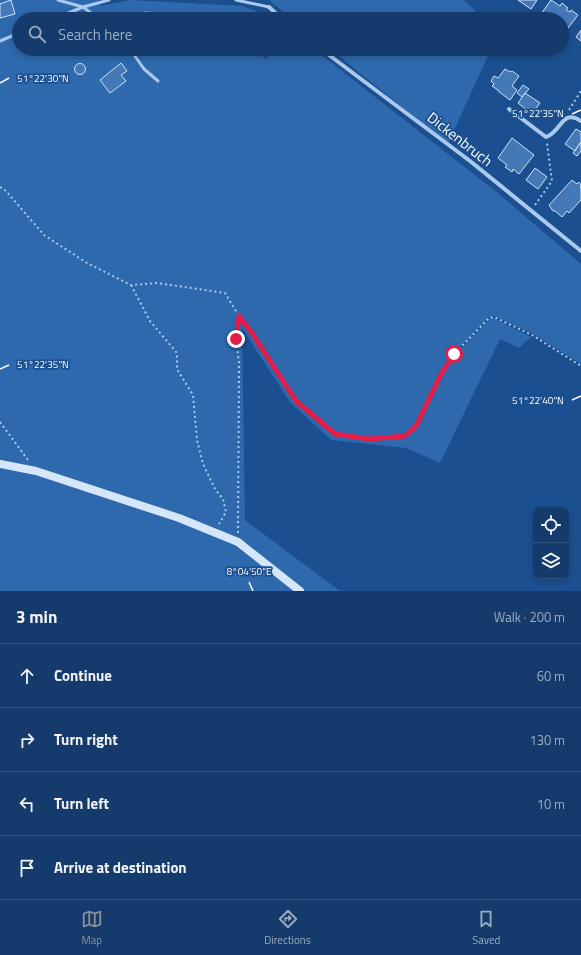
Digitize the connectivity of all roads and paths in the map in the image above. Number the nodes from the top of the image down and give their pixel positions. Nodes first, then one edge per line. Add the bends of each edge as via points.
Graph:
1 (58, 0) edge
2 (109, 0) edge
3 (236, 0) edge
4 (83, 7) junction
5 (269, 7) joint
6 (71, 12) edge
7 (90, 12) edge
8 (274, 12) edge
9 (12, 36) edge
10 (0, 41) edge
11 (135, 56) edge
12 (330, 56) edge
13 (158, 81) dead end
14 (581, 91) edge
15 (509, 109) dead end
16 (570, 116) junction
17 (581, 121) edge
18 (546, 137) junction
19 (0, 187) edge
20 (530, 210) junction
21 (581, 251) edge
22 (131, 285) junction
23 (239, 316) junction
24 (581, 366) edge
25 (0, 422) edge
26 (0, 464) edge
27 (36, 471) junction
28 (210, 531) junction
29 (238, 542) junction
30 (300, 591) edge

1 - 4 lane
2 - 4 lane
3 - 5 lane
4 - 6 lane
4 - 7 lane
5 - 8 street
9 - 10 lane
11 - 13 lane via 144,69
12 - 20 street, Dickenbruch via 470,161
14 - 16 path via 569,108
15 - 18 street
16 - 17 street
16 - 18 street
18 - 20 path via 552,181
19 - 22 path via 44,235 87,263
20 - 21 street, Dickenbruch
22 - 23 path via 157,283 225,293
22 - 28 path via 150,321 177,353 177,369 193,395 197,440 203,464 223,499 226,512 220,524
23 - 24 path via 296,401 335,434 369,439 405,436 416,426 441,374 454,354 489,318 494,317 532,335
23 - 29 path via 236,339 239,362
25 - 27 path
26 - 27 main road
27 - 28 main road via 179,518
28 - 29 main road
29 - 30 main road

